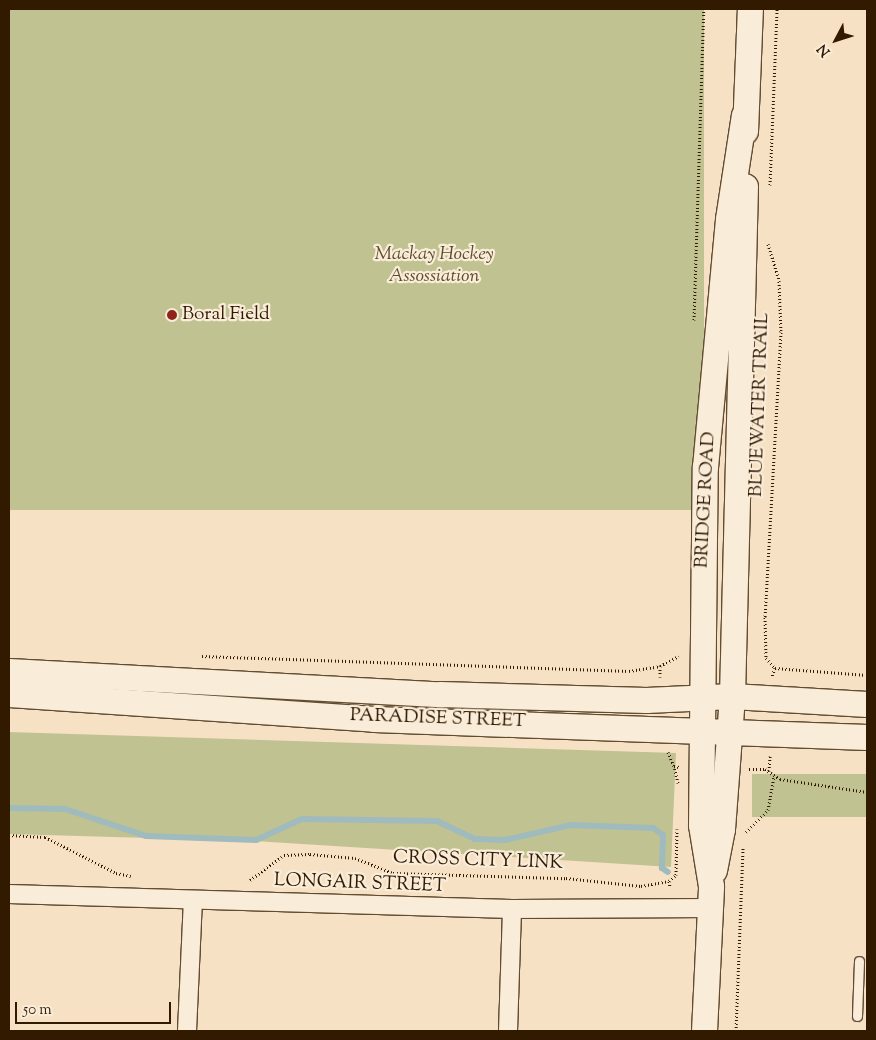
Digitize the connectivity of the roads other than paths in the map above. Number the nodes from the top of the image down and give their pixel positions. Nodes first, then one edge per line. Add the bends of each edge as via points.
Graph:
1 (750, 9) edge
2 (744, 115) junction
3 (9, 671) edge
4 (9, 694) edge
5 (704, 696) junction
6 (732, 696) junction
7 (867, 704) edge
8 (704, 729) junction
9 (729, 731) junction
10 (867, 737) edge
11 (9, 894) edge
12 (711, 897) junction
13 (193, 900) junction
14 (512, 910) junction
15 (859, 961) dead end
16 (857, 1016) dead end
17 (187, 1031) edge
18 (508, 1031) edge
19 (704, 1031) edge

1 - 2 street, BRIDGE ROAD
2 - 5 street, BRIDGE ROAD via 728,219 705,468 701,634
2 - 6 street, BRIDGE ROAD
3 - 5 street, PARADISE STREET via 450,695 646,700
4 - 8 street, PARADISE STREET via 374,719
5 - 6 street, PARADISE STREET
5 - 8 street, BRIDGE ROAD
6 - 7 street, PARADISE STREET
6 - 9 street, BRIDGE ROAD
8 - 9 street, PARADISE STREET
8 - 12 street, BRIDGE ROAD via 701,825
9 - 10 street, PARADISE STREET
9 - 12 street, BRIDGE ROAD via 722,829
11 - 13 street, LONGAIR STREET
12 - 14 street, LONGAIR STREET
12 - 19 street, BRIDGE ROAD
13 - 14 street, LONGAIR STREET
13 - 17 street
14 - 18 street
15 - 16 lane

